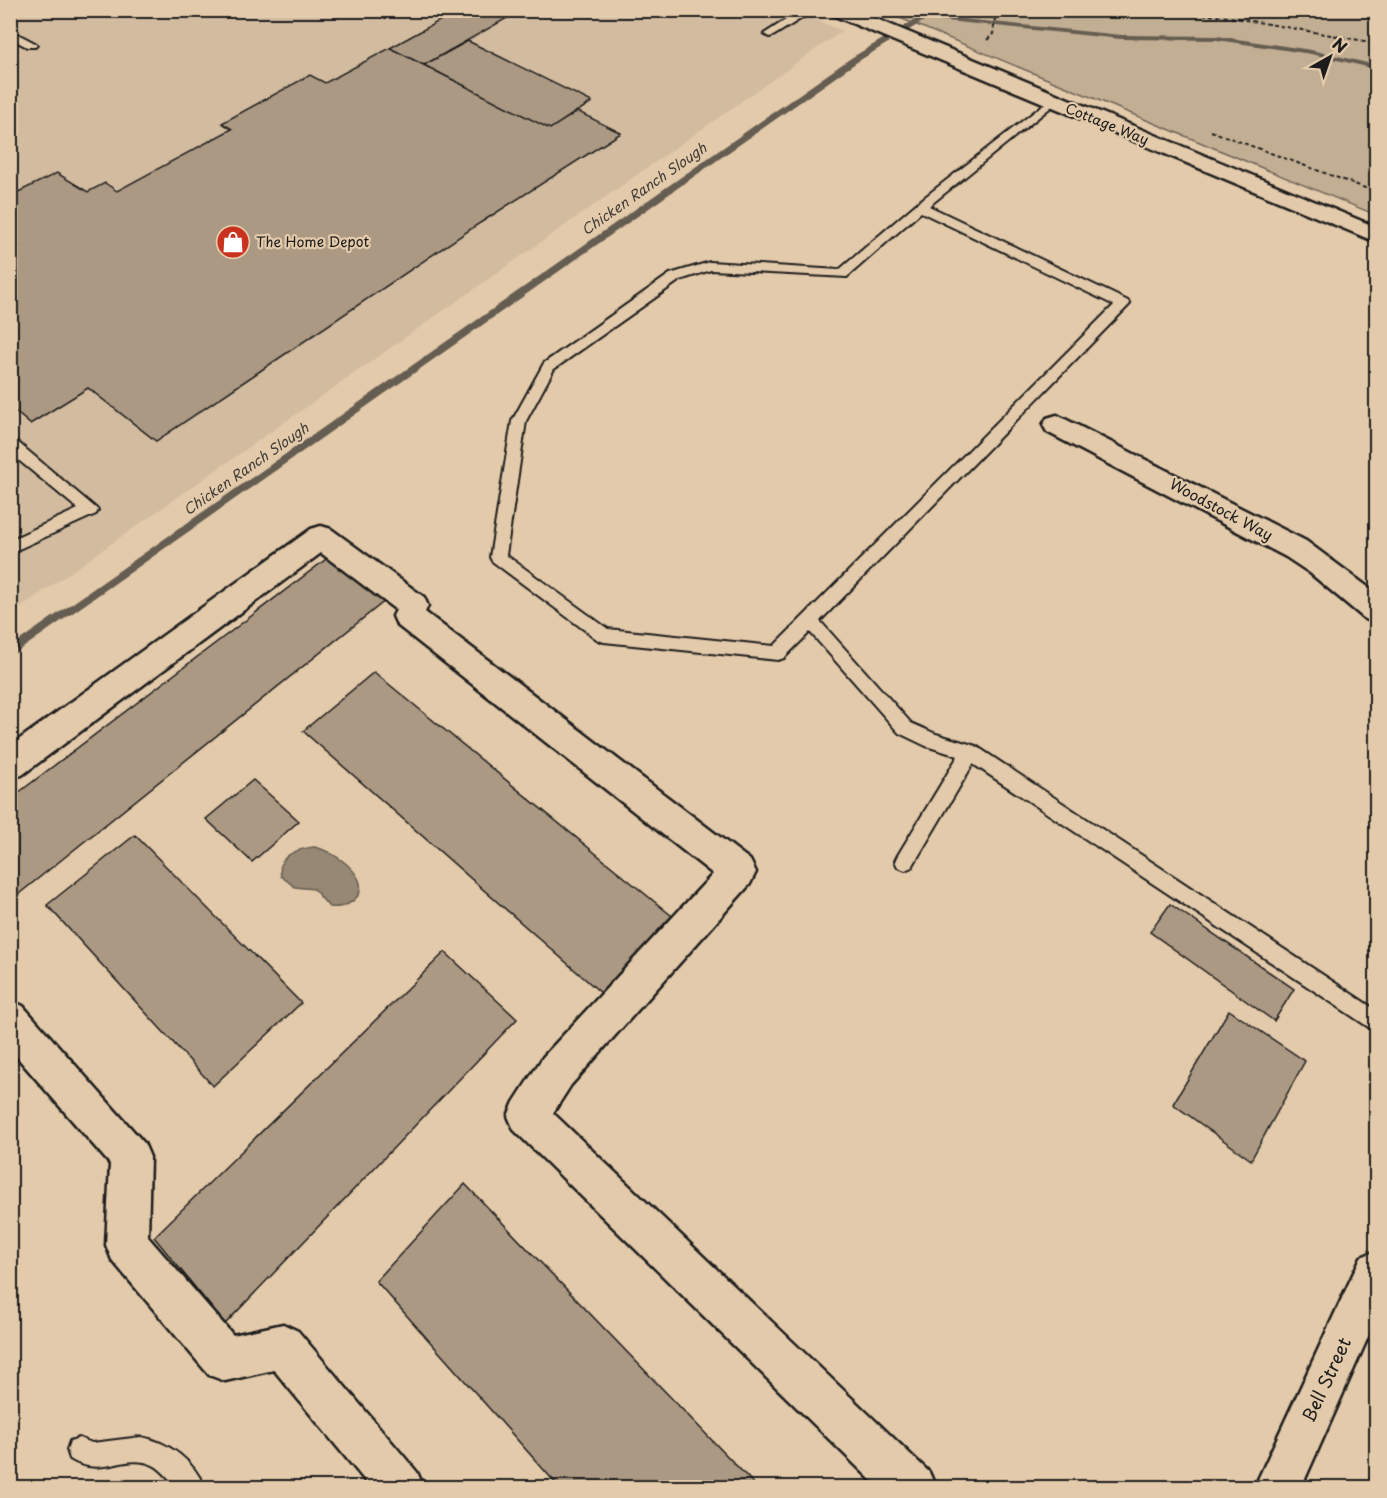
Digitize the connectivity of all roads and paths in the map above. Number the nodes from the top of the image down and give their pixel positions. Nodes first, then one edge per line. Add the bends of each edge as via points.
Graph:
1 (810, 10) edge
2 (996, 10) edge
3 (1147, 10) edge
4 (846, 15) edge
5 (10, 33) edge
6 (769, 34) dead end
7 (993, 34) dead end
8 (1377, 43) edge
9 (31, 45) dead end
10 (1052, 101) junction
11 (920, 207) junction
12 (1377, 235) edge
13 (1057, 424) dead end
14 (10, 444) edge
15 (10, 547) edge
16 (1377, 610) edge
17 (810, 621) junction
18 (970, 752) junction
19 (10, 765) edge
20 (904, 861) dead end
21 (10, 1019) edge
22 (1377, 1022) edge
23 (1377, 1272) edge
24 (79, 1450) dead end
25 (193, 1488) edge
26 (401, 1488) edge
27 (912, 1488) edge
28 (1277, 1488) edge

1 - 6 lane
2 - 7 path
3 - 8 path via 1229,17
4 - 10 street, Cottage Way
5 - 9 lane
10 - 11 lane
10 - 12 street, Cottage Way
11 - 17 lane via 1123,304
11 - 17 lane via 842,274 711,266 675,277 549,366 519,421 498,557 604,635 778,653
13 - 16 street, Woodstock Way via 1296,549
14 - 15 lane via 90,510
17 - 18 lane via 905,728
18 - 20 lane
18 - 22 lane
19 - 27 street via 321,537 413,606 408,616 738,872 557,1071 528,1116
21 - 26 street via 130,1157 127,1245 225,1359 283,1346
23 - 28 street, Bell Street
24 - 25 lane via 96,1457 114,1451 160,1453 172,1461

